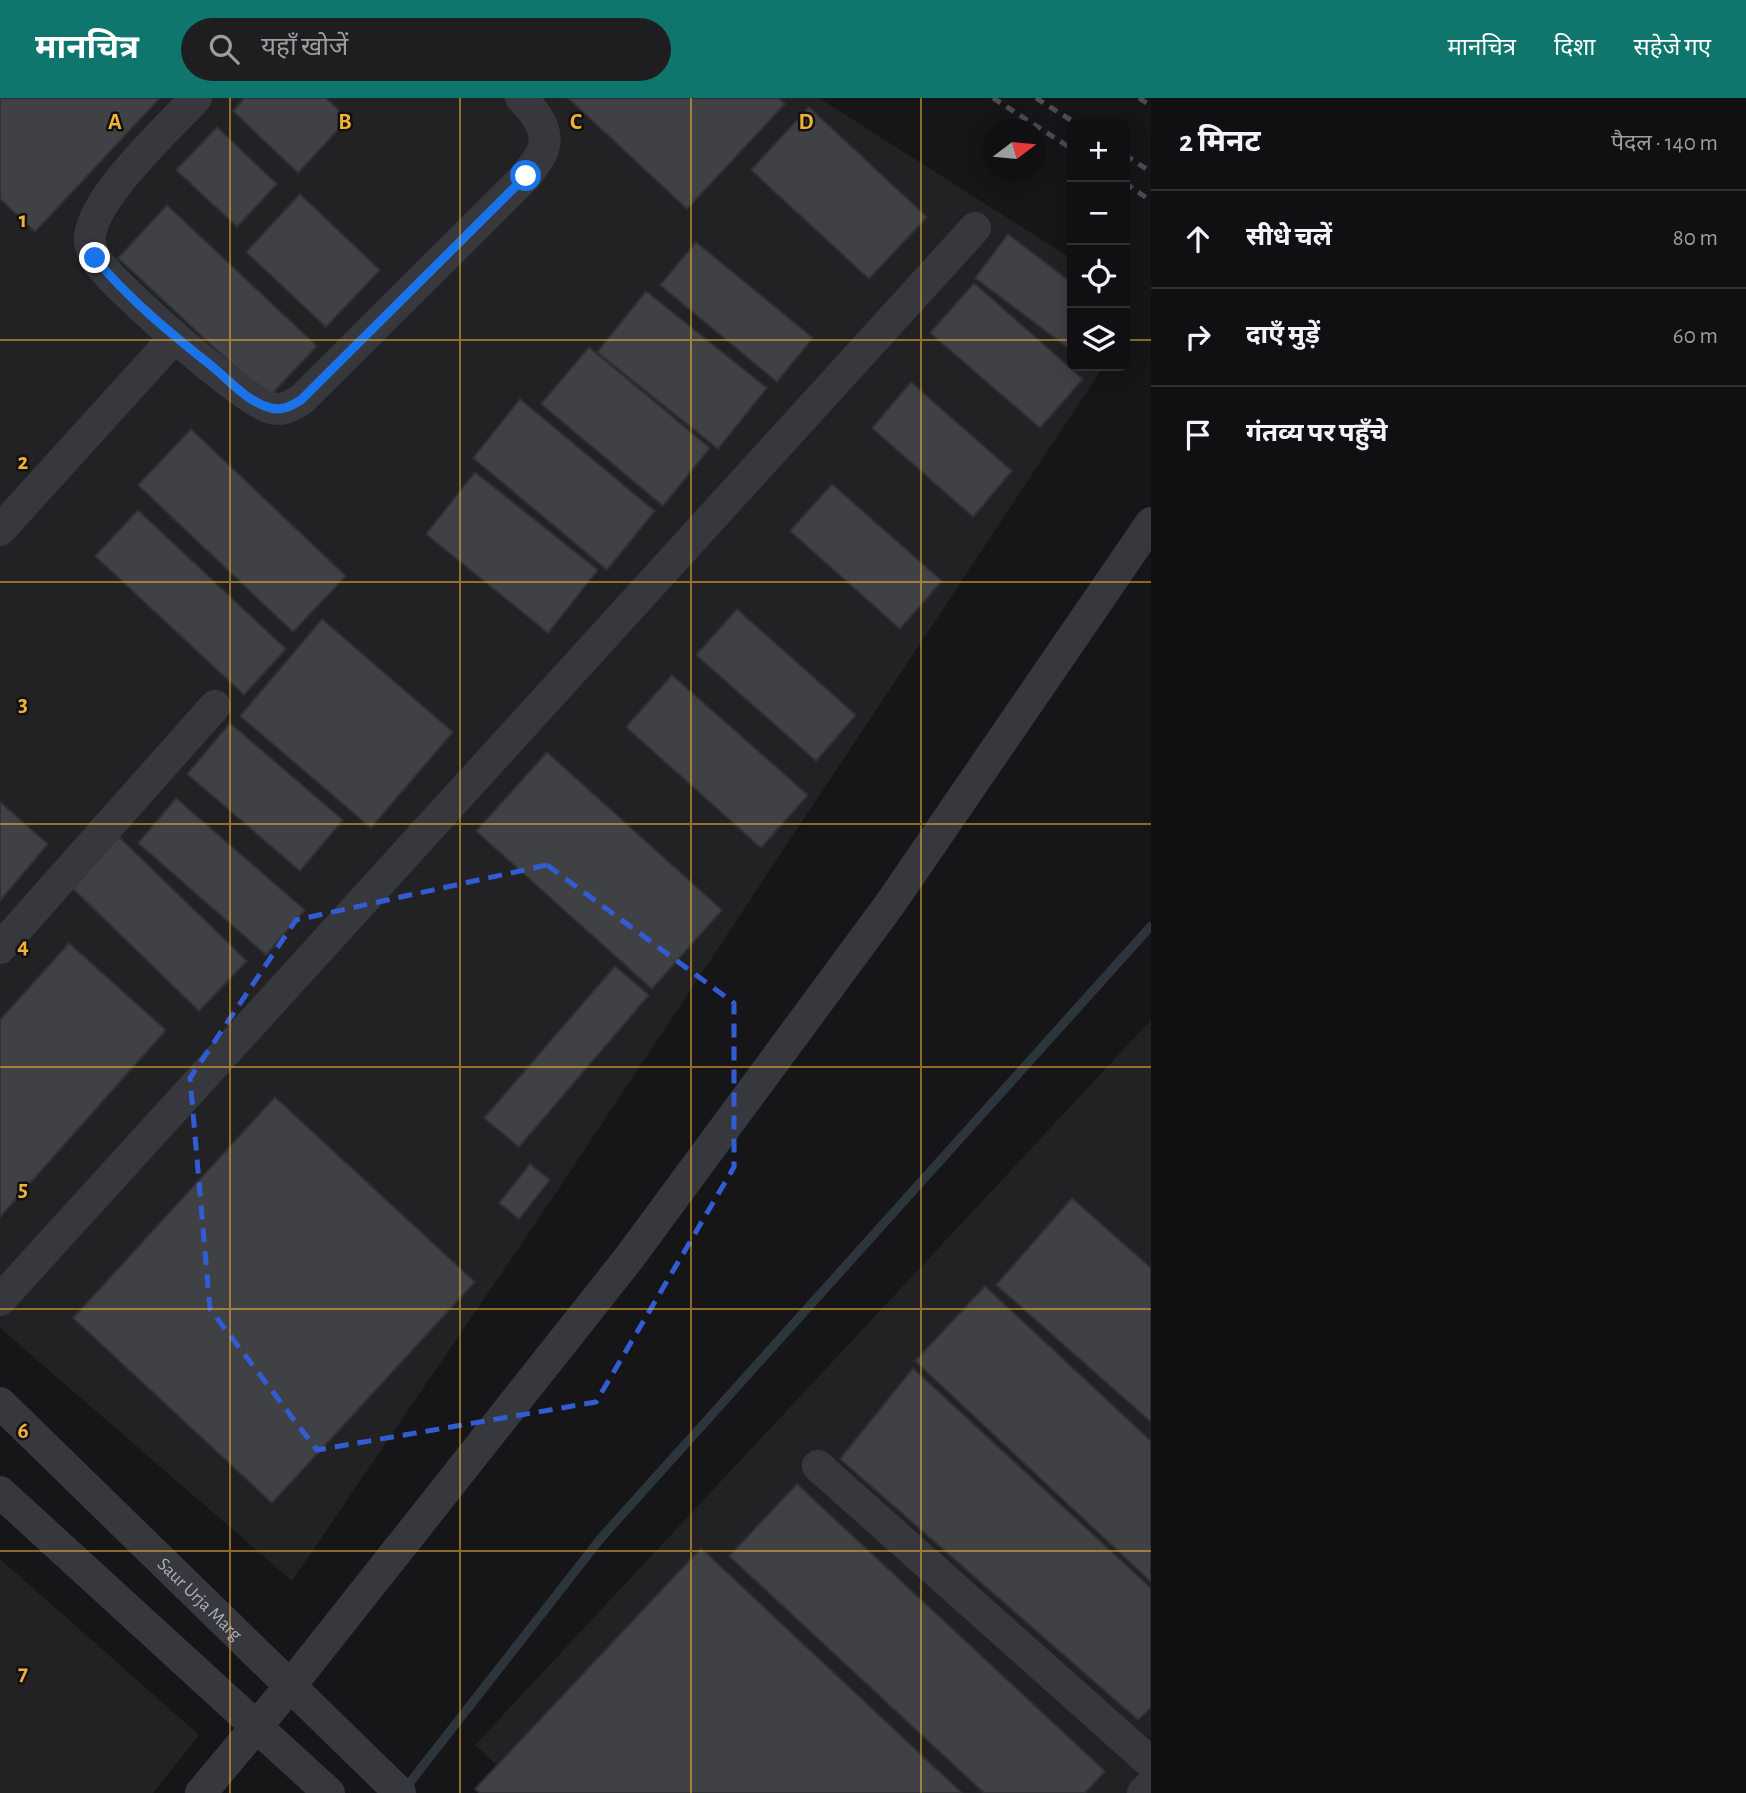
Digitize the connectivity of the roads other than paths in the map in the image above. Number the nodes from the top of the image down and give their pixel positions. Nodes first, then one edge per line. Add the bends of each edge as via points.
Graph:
1 (196, 98) edge
2 (521, 98) edge
3 (975, 228) dead end
4 (175, 337) junction
5 (1151, 523) edge
6 (0, 530) edge
7 (215, 706) dead end
8 (0, 947) edge
9 (0, 1300) edge
10 (0, 1403) edge
11 (818, 1466) dead end
12 (0, 1492) edge
13 (291, 1685) junction
14 (255, 1726) junction
15 (1151, 1763) edge
16 (1151, 1785) edge
17 (327, 1791) edge
18 (201, 1793) edge
19 (400, 1793) edge
20 (1143, 1793) edge

1 - 4 street via 112,192 94,219 89,239 95,258 112,279
2 - 4 street via 535,112 544,132 543,151 526,176 301,400 287,408 252,400
3 - 9 street
4 - 6 street
5 - 13 street via 890,904 629,1258
7 - 8 street
10 - 13 street, Saur Urja Marg
11 - 15 street
12 - 14 street
13 - 14 street
13 - 19 street, Saur Urja Marg
14 - 17 street
14 - 18 street
16 - 20 street

